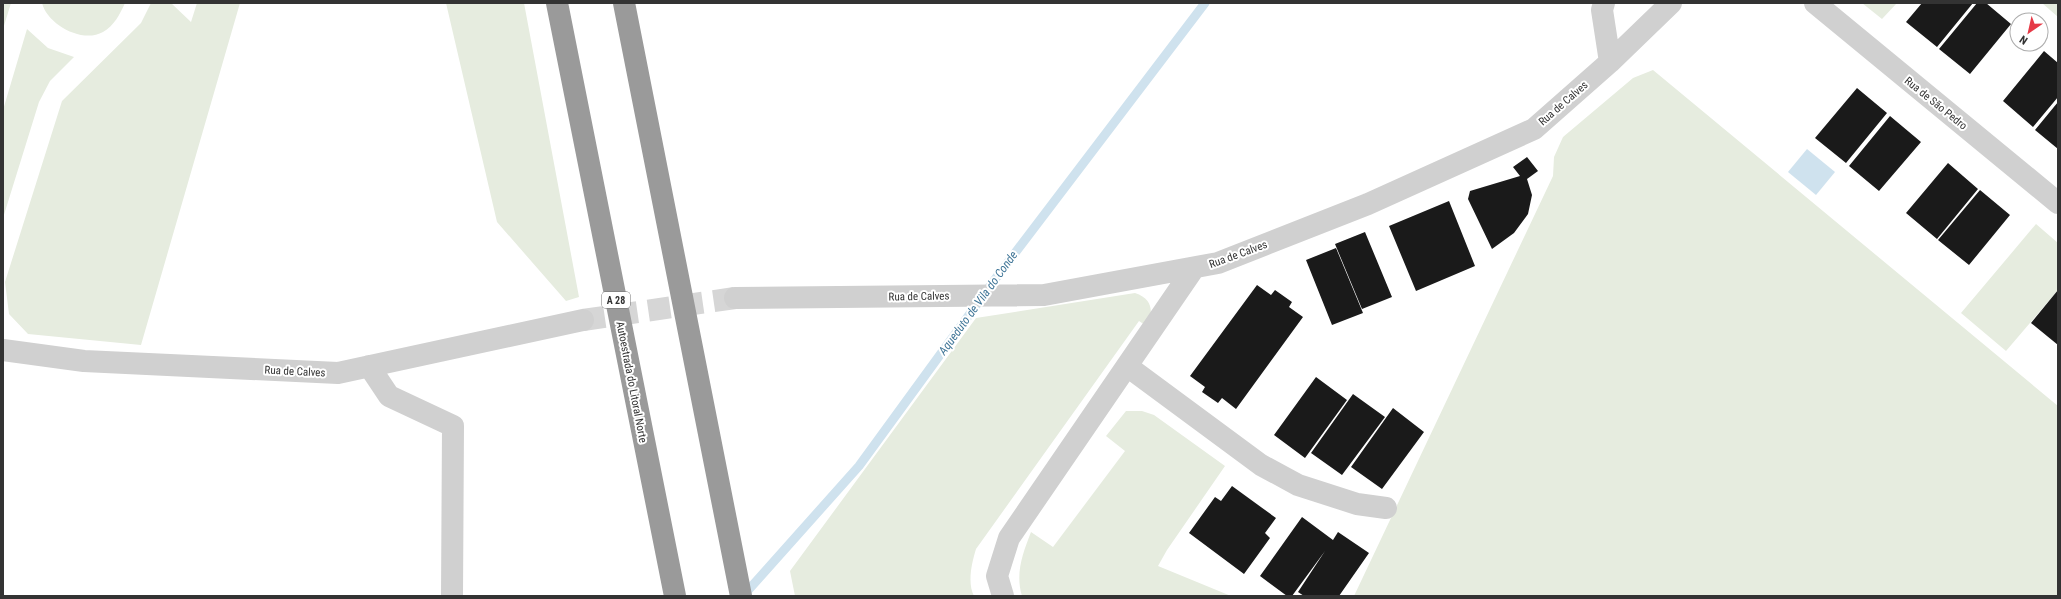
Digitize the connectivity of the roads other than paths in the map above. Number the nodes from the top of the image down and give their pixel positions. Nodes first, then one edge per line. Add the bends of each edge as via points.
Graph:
1 (557, 3) edge
2 (624, 3) edge
3 (1604, 3) edge
4 (1671, 3) edge
5 (1814, 3) edge
6 (1610, 62) junction
7 (2058, 203) edge
8 (1194, 268) junction
9 (734, 298) tunnel mouth
10 (583, 320) tunnel mouth
11 (3, 350) edge
12 (369, 366) junction
13 (1127, 366) junction
14 (1386, 508) dead end
15 (452, 596) edge
16 (675, 596) edge
17 (741, 596) edge
18 (1003, 596) edge

1 - 16 highway, Autoestrada do Litoral Norte / A 28
2 - 17 highway
3 - 6 street via 1602,10
4 - 6 street, Rua de Calves
5 - 7 street, Rua de São Pedro
6 - 8 street, Rua de Calves via 1534,128 1368,204 1218,263
8 - 9 street, Rua de Calves via 1044,295
8 - 13 street
10 - 12 street, Rua de Calves
11 - 12 street, Rua de Calves via 84,361 338,373
12 - 15 street via 388,396 452,426
13 - 14 street via 1261,465 1298,485 1357,504
13 - 18 street via 1009,538 997,576

